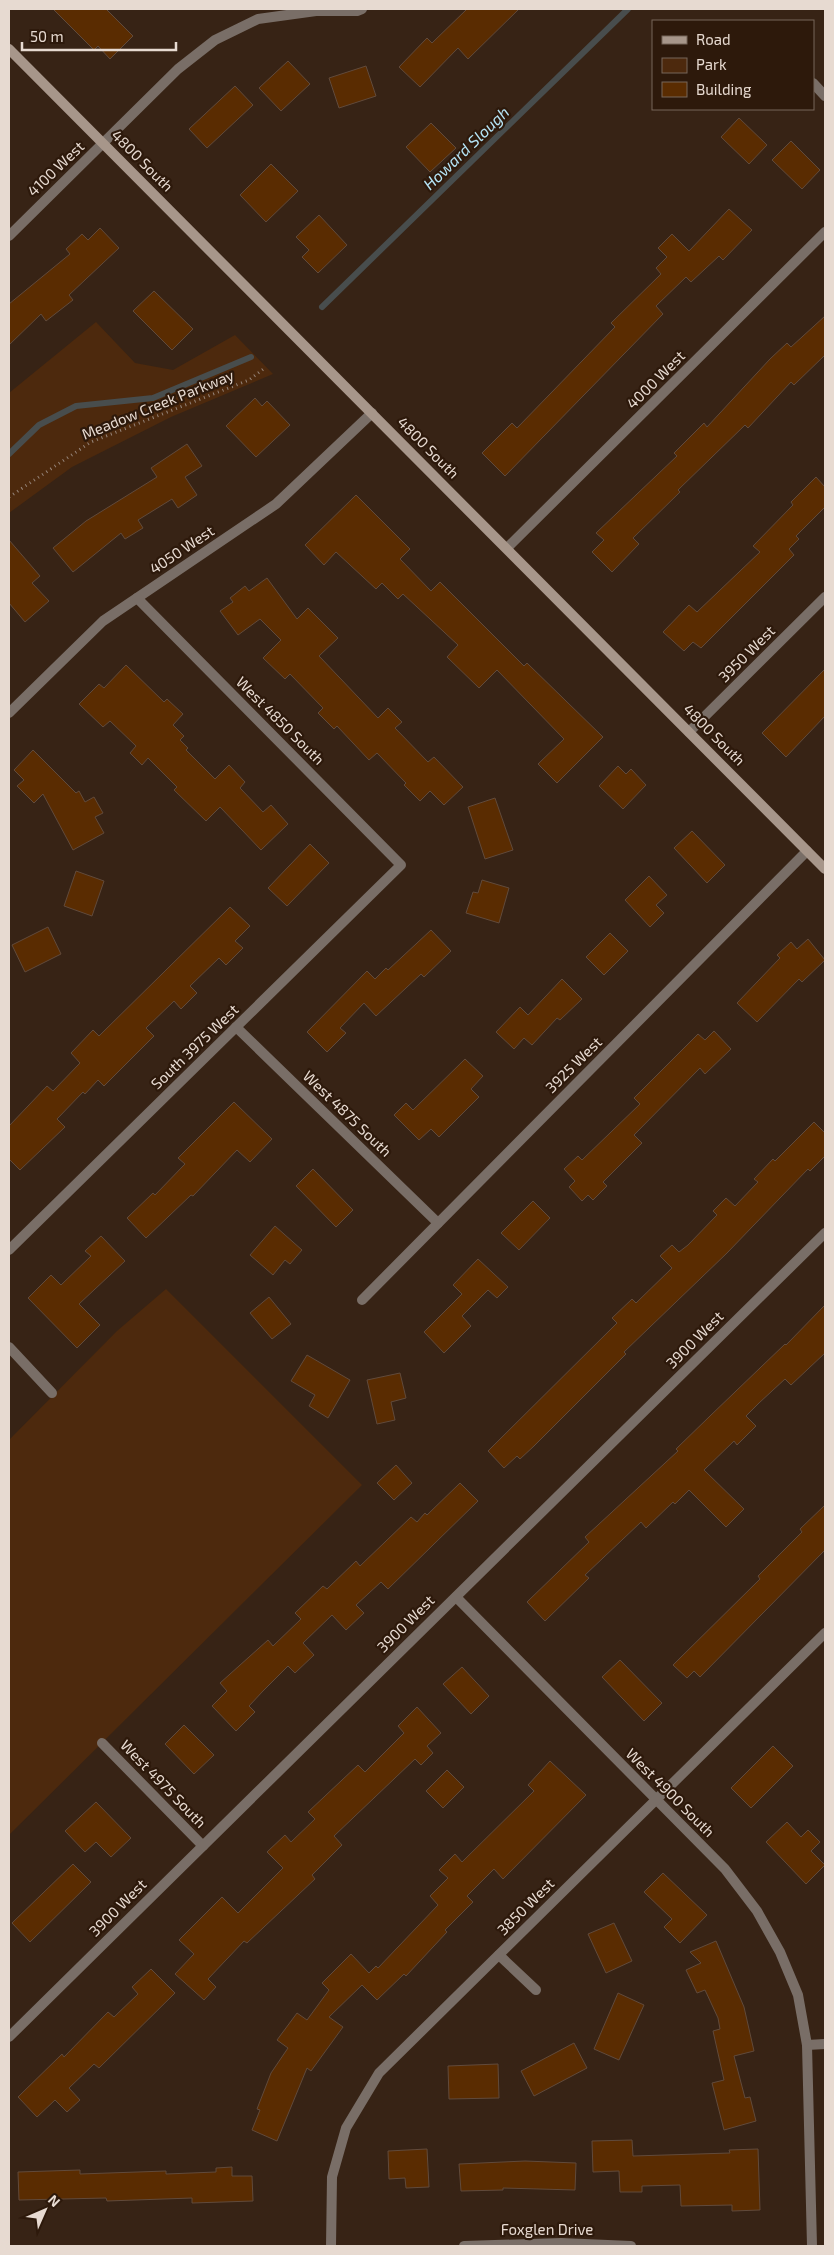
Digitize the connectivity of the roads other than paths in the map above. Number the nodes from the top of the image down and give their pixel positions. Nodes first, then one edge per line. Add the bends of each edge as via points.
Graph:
1 (362, 9) edge
2 (316, 10) edge
3 (9, 49) edge
4 (814, 84) edge
5 (825, 96) edge
6 (103, 144) junction
7 (825, 232) edge
8 (9, 236) edge
9 (372, 413) junction
10 (507, 548) junction
11 (825, 597) edge
12 (137, 598) junction
13 (9, 713) edge
14 (689, 732) junction
15 (807, 851) junction
16 (401, 864) joint
17 (825, 869) edge
18 (236, 1027) junction
19 (438, 1223) junction
20 (825, 1233) edge
21 (9, 1250) edge
22 (362, 1300) dead end
23 (9, 1347) edge
24 (52, 1393) dead end
25 (456, 1597) junction
26 (825, 1633) edge
27 (102, 1742) dead end
28 (656, 1800) junction
29 (203, 1846) junction
30 (499, 1954) junction
31 (536, 1990) dead end
32 (9, 2037) edge
33 (825, 2044) edge
34 (807, 2046) junction
35 (331, 2246) edge
36 (464, 2246) edge
37 (631, 2246) edge
38 (812, 2246) edge

1 - 2 street, 4100 West
2 - 6 street, 4100 West via 258,19 215,40 178,69
3 - 6 street, 4800 South
4 - 5 street
6 - 8 street, 4100 West
6 - 9 street, 4800 South
7 - 10 street, 4000 West
9 - 10 street, 4800 South
9 - 12 street, 4050 West via 276,504
10 - 14 street, 4800 South
11 - 14 street, 3950 West
12 - 13 street, 4050 West via 103,621
12 - 16 street, West 4850 South
14 - 15 street, 4800 South
15 - 17 street, 4800 South
15 - 19 street, 3925 West
16 - 18 street, South 3975 West
18 - 19 street, West 4875 South
18 - 21 street, South 3975 West
19 - 22 street, 3925 West
20 - 25 street, 3900 West
23 - 24 street
25 - 28 street, West 4900 South
25 - 29 street, 3900 West
26 - 28 street, 3850 West
27 - 29 street, West 4975 South
28 - 30 street, 3850 West
28 - 34 street, West 4900 South via 724,1869 757,1911 780,1952 798,1995
29 - 32 street, 3900 West
30 - 31 street
30 - 35 street, 3850 West via 379,2073 346,2128 332,2177
33 - 34 street
34 - 38 street, West 4900 South
36 - 37 street, Foxglen Drive via 561,2243

